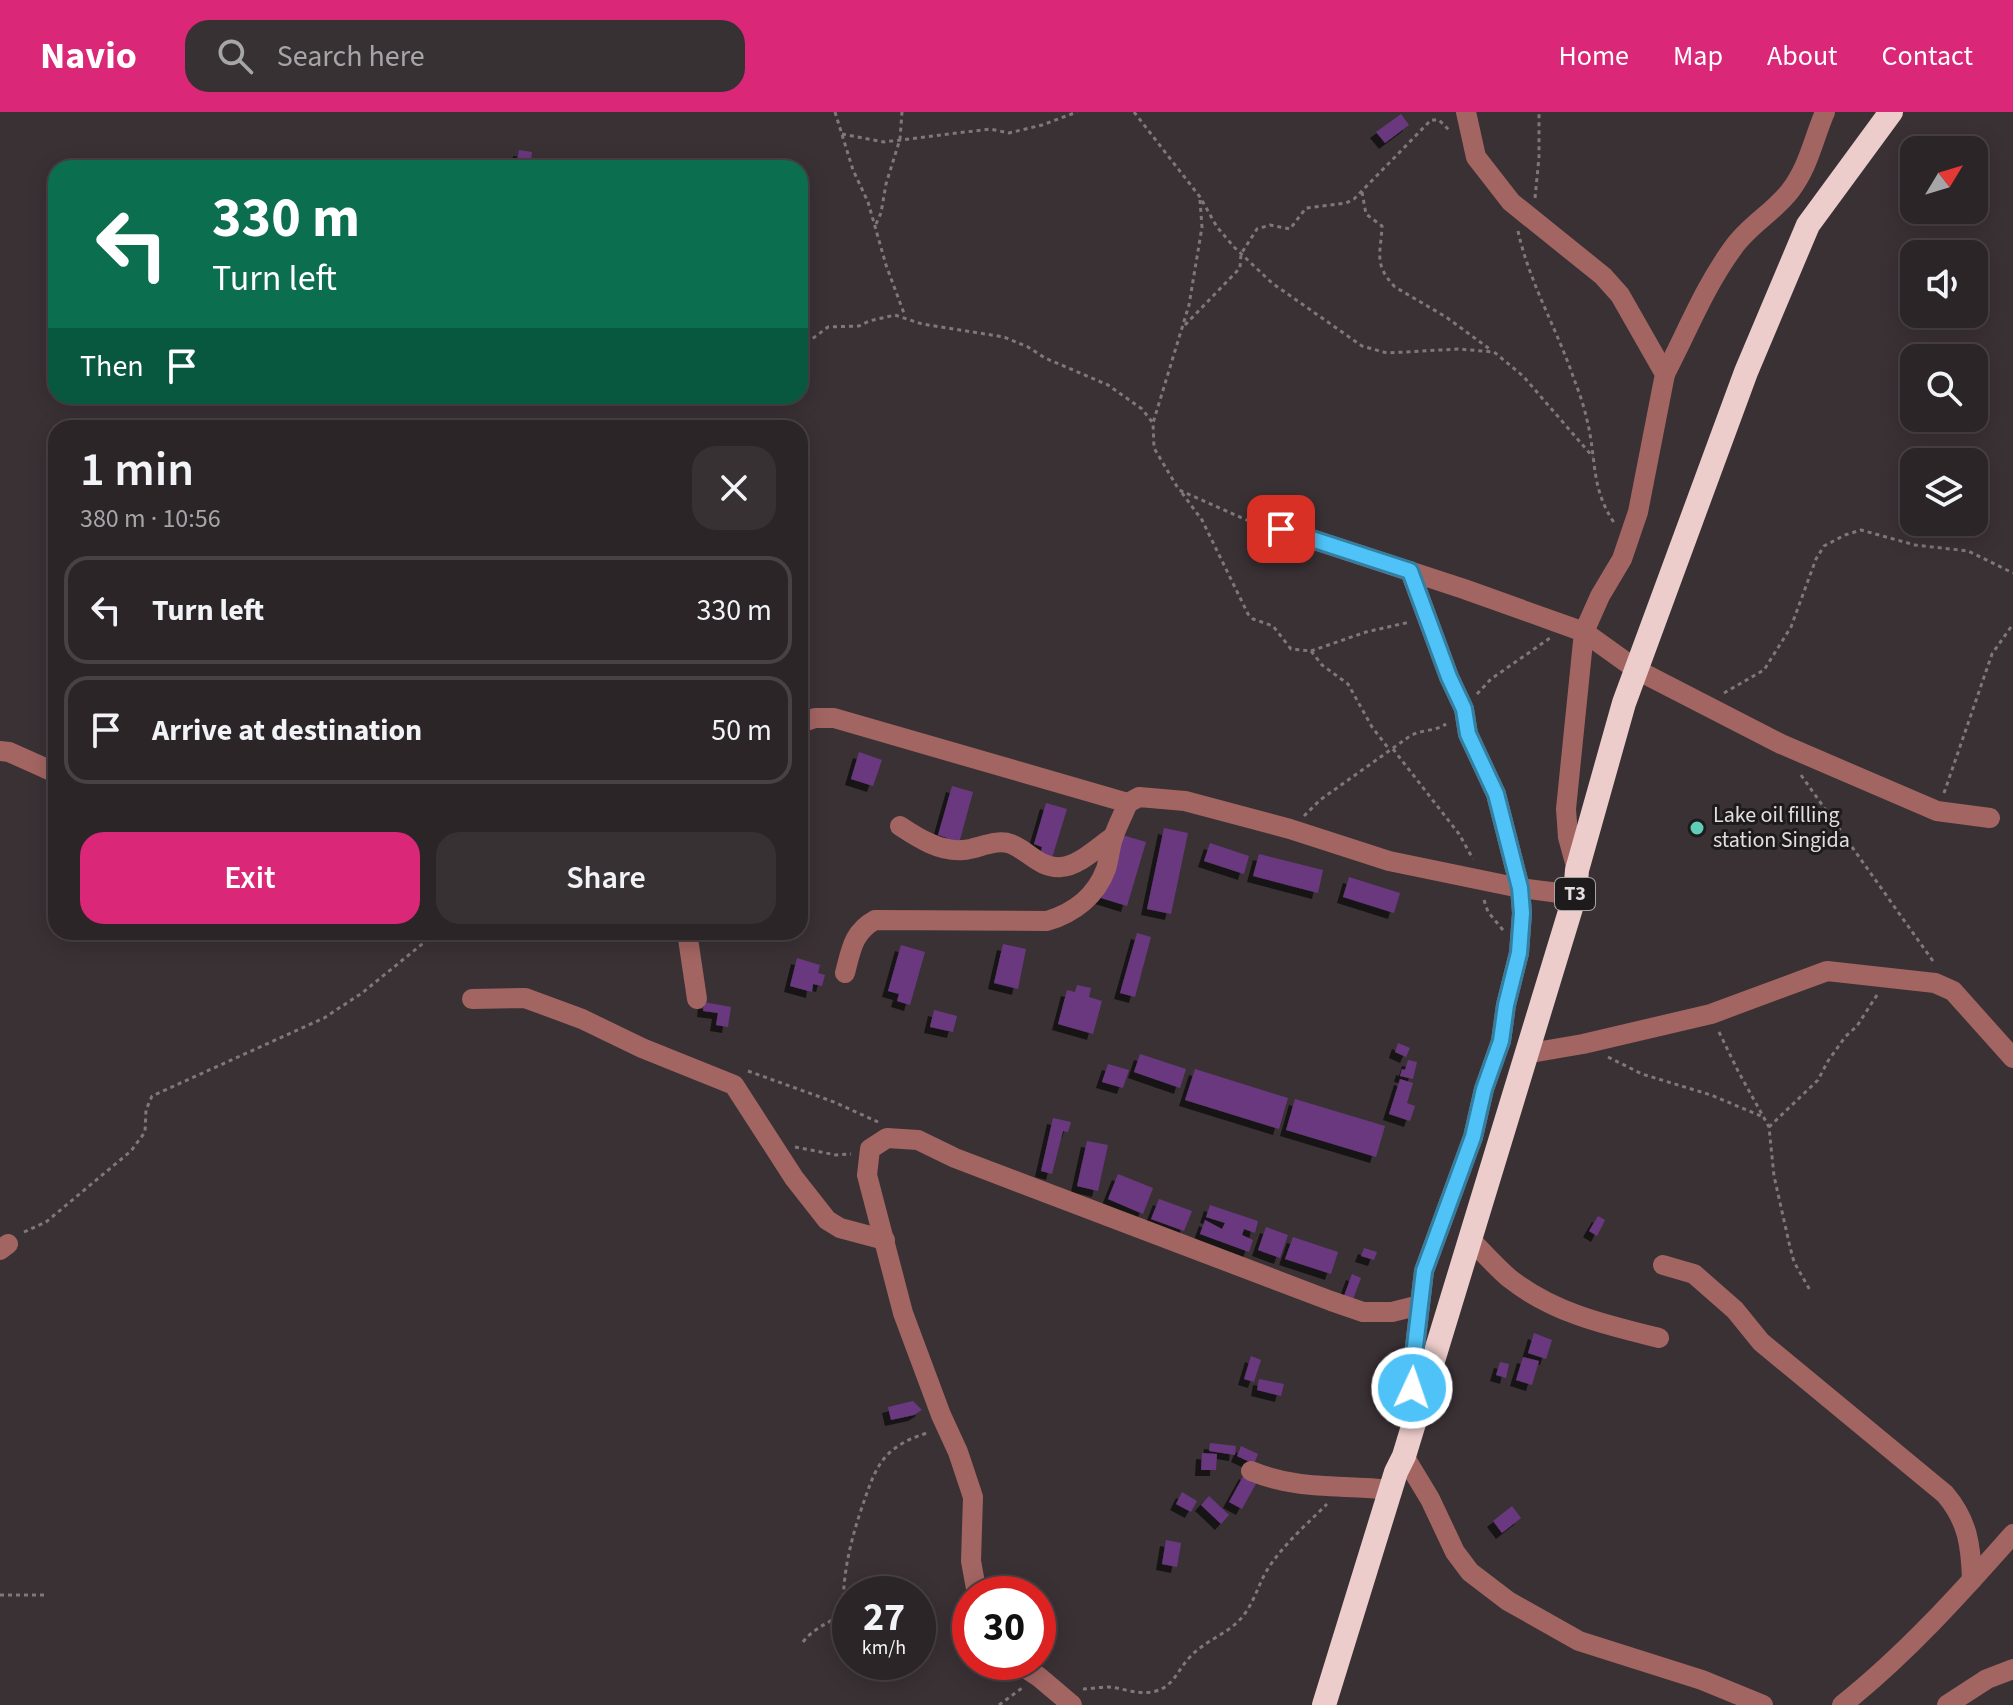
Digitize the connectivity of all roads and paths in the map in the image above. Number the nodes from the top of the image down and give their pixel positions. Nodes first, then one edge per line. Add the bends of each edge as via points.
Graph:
1 (835, 112) edge
2 (902, 112) edge
3 (1077, 112) edge
4 (1134, 112) edge
5 (1466, 112) edge
6 (1539, 112) edge
7 (1825, 112) edge
8 (1891, 112) edge
9 (842, 134) junction
10 (900, 139) junction
11 (1476, 157) junction
12 (1362, 191) junction
13 (1200, 197) junction
14 (1511, 202) junction
15 (1532, 221) junction
16 (875, 225) junction
17 (1241, 254) junction
18 (905, 317) junction
19 (1183, 326) junction
20 (808, 342) edge
21 (1494, 352) junction
22 (1665, 374) junction
23 (1153, 423) junction
24 (1593, 457) junction
25 (1179, 490) junction
26 (1281, 529) joint
27 (1627, 541) junction
28 (1410, 571) junction
29 (2013, 573) edge
30 (1427, 616) junction
31 (2013, 624) edge
32 (1575, 629) junction
33 (1311, 651) junction
34 (1637, 670) junction
35 (1702, 702) junction
36 (1464, 709) junction
37 (808, 720) edge
38 (1781, 744) junction
39 (1391, 749) junction
40 (0, 751) edge
41 (48, 770) edge
42 (1128, 803) junction
43 (1937, 811) junction
44 (1990, 818) dead end
45 (900, 826) dead end
46 (1290, 829) junction
47 (1114, 836) junction
48 (1577, 870) junction
49 (1484, 881) junction
50 (1520, 888) junction
51 (1575, 895) junction
52 (427, 940) edge
53 (688, 940) edge
54 (1519, 953) junction
55 (845, 973) dead end
56 (1887, 979) junction
57 (1953, 991) junction
58 (472, 999) dead end
59 (697, 999) dead end
60 (1711, 1014) junction
61 (1583, 1044) junction
62 (1525, 1054) junction
63 (2013, 1058) edge
64 (745, 1071) dead end
65 (1764, 1116) junction
66 (1769, 1127) junction
67 (918, 1140) junction
68 (772, 1143) junction
69 (870, 1149) junction
70 (1469, 1238) junction
71 (885, 1240) junction
72 (4, 1247) edge
73 (1663, 1265) dead end
74 (1811, 1292) dead end
75 (1420, 1305) junction
76 (1659, 1338) dead end
77 (1418, 1410) junction
78 (946, 1426) junction
79 (1404, 1456) junction
80 (1251, 1471) dead end
81 (1337, 1485) junction
82 (1391, 1490) junction
83 (2013, 1534) edge
84 (974, 1576) edge
85 (1972, 1580) junction
86 (0, 1595) edge
87 (47, 1595) dead end
88 (803, 1642) dead end
89 (2013, 1669) edge
90 (1035, 1680) edge
91 (1042, 1680) edge
92 (1055, 1691) junction
93 (999, 1705) edge
94 (1072, 1705) edge
95 (1324, 1705) edge
96 (1763, 1705) edge
97 (1842, 1705) edge
98 (1947, 1705) edge

1 - 9 path
2 - 10 path
3 - 10 path via 1009,133 990,129
4 - 13 path
5 - 11 street
6 - 15 path
7 - 22 street via 1803,172 1734,246
8 - 34 highway, T3 via 1808,225 1746,372
9 - 10 path via 884,142
9 - 16 path
10 - 16 path
11 - 12 path via 1435,119
11 - 14 street
12 - 17 path via 1346,203 1306,208 1290,229 1262,226
12 - 21 path via 1366,214 1382,226 1379,261 1389,281
13 - 17 path
13 - 19 path via 1202,227
14 - 15 street
14 - 24 path via 1524,260 1574,378
15 - 22 street via 1620,295
16 - 18 path
17 - 19 path via 1240,268
17 - 21 path via 1272,283 1362,346 1387,353
18 - 20 path via 828,327
18 - 23 path via 1016,341 1108,385
19 - 23 path
21 - 24 path via 1523,376
22 - 27 street via 1644,492
23 - 25 path via 1154,448
24 - 27 path via 1603,506
25 - 26 path
25 - 33 path via 1202,520 1248,614 1273,626 1291,649
26 - 28 street
27 - 32 street via 1622,559
28 - 30 street
28 - 32 street
29 - 35 path via 1968,551 1915,545 1861,530 1845,535 1824,546 1816,559 1791,627 1764,670
30 - 33 path
30 - 36 street
31 - 43 path via 1992,654
32 - 34 street
32 - 36 path via 1491,679
32 - 48 street via 1566,809
33 - 39 path via 1348,684
34 - 35 street
34 - 48 highway, T3
35 - 38 street
36 - 39 path via 1434,732 1418,731
36 - 50 street via 1468,734 1496,794
37 - 42 street via 834,718 860,724
38 - 43 street
38 - 57 path
39 - 46 path via 1320,800
39 - 49 path via 1459,834
40 - 41 street
42 - 46 street via 1139,797 1185,801
42 - 47 street
43 - 44 street
45 - 47 street via 926,842 960,851 1010,844 1047,866 1060,867
46 - 49 street via 1389,861
47 - 55 street via 1095,890 1063,917 875,920 853,941
48 - 51 highway, T3
49 - 50 street
49 - 54 path via 1488,912
50 - 51 street
50 - 54 street
51 - 62 highway, T3
52 - 72 path via 324,1018 152,1096 145,1132 131,1151 46,1222
53 - 59 street
54 - 75 street via 1501,1041 1424,1271
56 - 57 street via 1935,983
56 - 60 street via 1827,971
56 - 66 path via 1818,1080
57 - 63 street
58 - 68 street via 525,998 716,1076 744,1096
60 - 61 street
60 - 65 path
61 - 62 street
61 - 65 path via 1642,1074
62 - 70 highway, T3
64 - 67 path via 834,1102
65 - 66 path
66 - 74 path via 1774,1176 1794,1262
67 - 69 street via 887,1138
67 - 75 street via 1363,1312
68 - 69 path via 836,1155
68 - 71 street via 827,1220
69 - 71 street via 867,1175
70 - 76 street via 1533,1294 1577,1317
70 - 77 highway, T3
71 - 78 street via 903,1313
73 - 85 street via 1694,1274 1761,1342 1945,1494 1966,1526
75 - 77 street via 1412,1372
77 - 79 highway, T3
78 - 84 street via 973,1497
78 - 88 path via 905,1440 873,1473 848,1553 843,1610
79 - 82 highway, T3
79 - 96 street via 1455,1552 1470,1572 1508,1601 1579,1641
80 - 81 street via 1296,1485
81 - 82 street
81 - 92 path via 1328,1503 1268,1568 1242,1618 1198,1649 1164,1688
82 - 95 highway, T3
83 - 85 street
85 - 97 street
86 - 87 path
89 - 98 street
90 - 93 path
91 - 92 street
92 - 94 street

